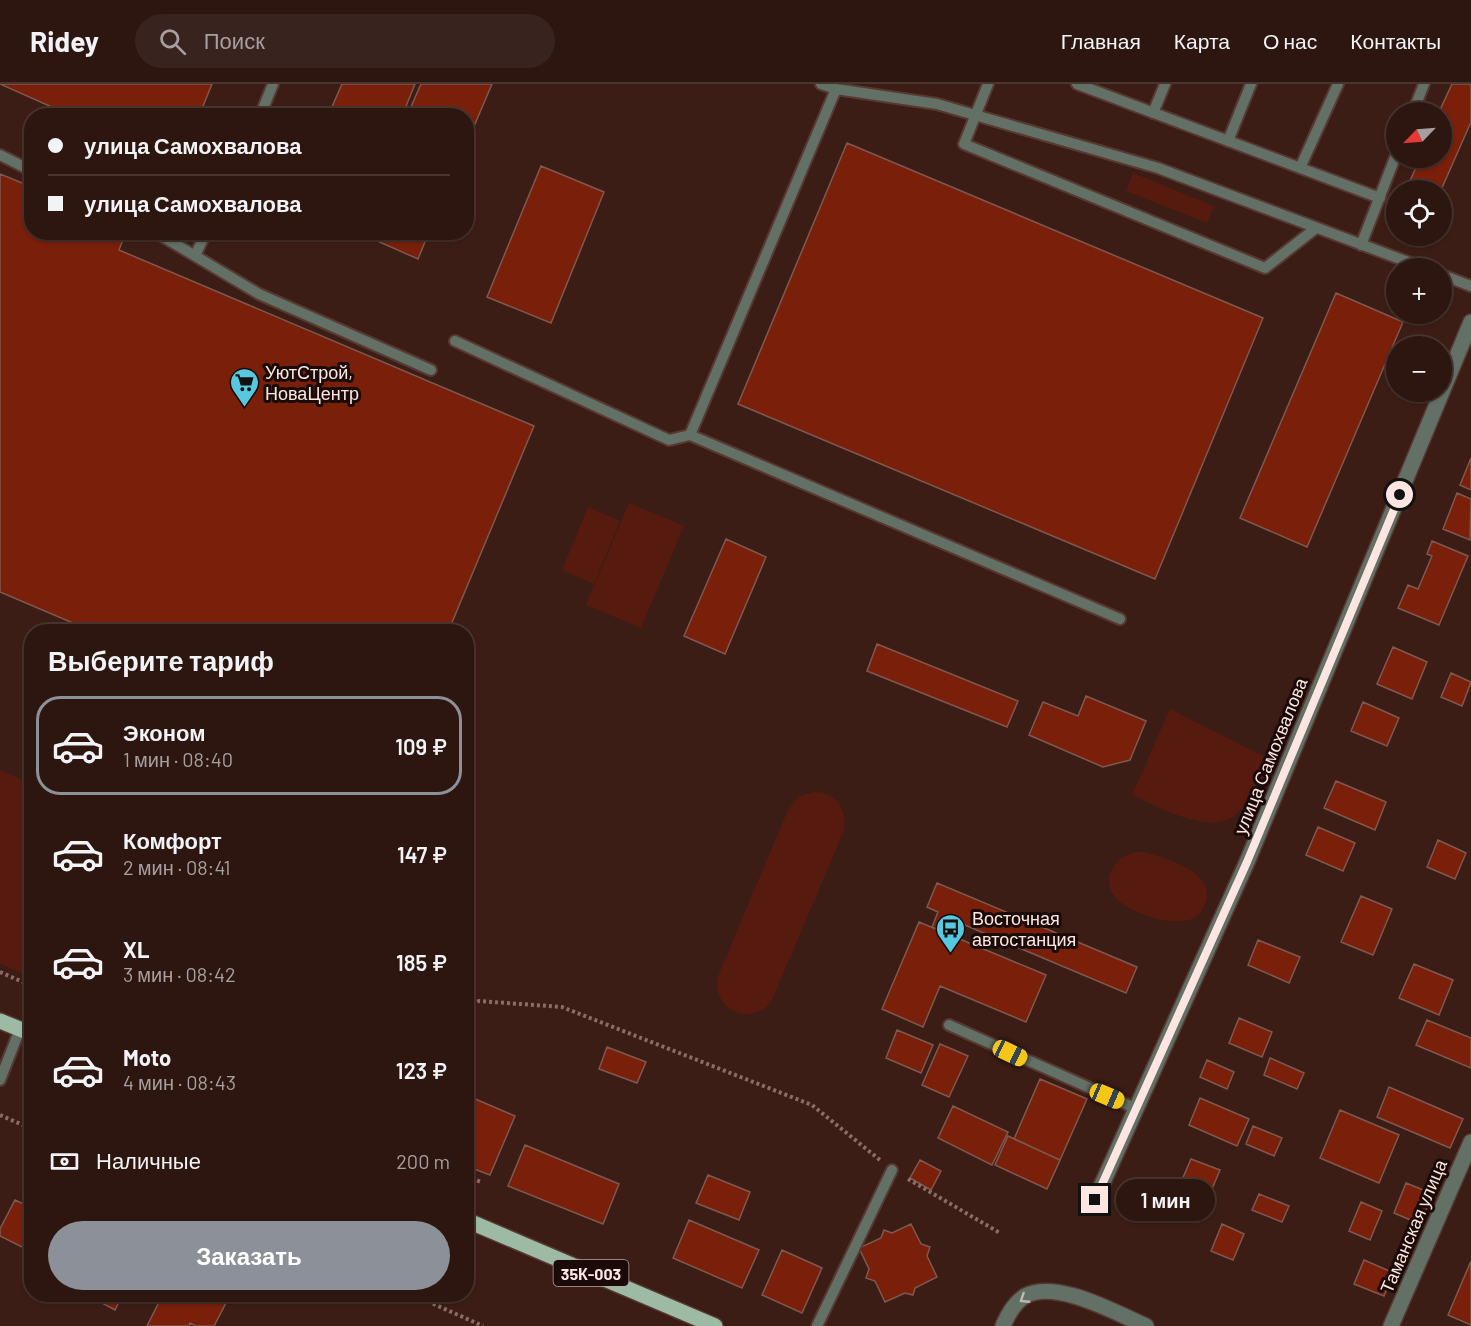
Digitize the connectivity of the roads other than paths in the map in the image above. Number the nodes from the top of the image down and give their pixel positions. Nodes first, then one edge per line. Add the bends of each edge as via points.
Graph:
1 (273, 84) edge
2 (820, 84) edge
3 (988, 84) edge
4 (1077, 84) edge
5 (1165, 84) edge
6 (1251, 84) edge
7 (1338, 84) edge
8 (1424, 84) edge
9 (836, 89) junction
10 (1417, 102) edge
11 (263, 108) edge
12 (1153, 113) junction
13 (975, 115) junction
14 (1228, 141) junction
15 (0, 155) edge
16 (24, 167) edge
17 (1300, 168) junction
18 (1391, 168) edge
19 (1380, 198) junction
20 (1316, 228) junction
21 (168, 240) edge
22 (202, 240) edge
23 (1361, 245) junction
24 (195, 256) junction
25 (1397, 258) edge
26 (1452, 279) edge
27 (1471, 286) edge
28 (1471, 322) edge
29 (455, 341) dead end
30 (431, 370) dead end
31 (690, 435) junction
32 (1120, 619) dead end
33 (0, 1021) edge
34 (949, 1025) dead end
35 (24, 1031) edge
36 (24, 1036) edge
37 (0, 1080) edge
38 (1137, 1109) junction
39 (1471, 1142) edge
40 (892, 1170) road end
41 (1095, 1200) dead end
42 (474, 1223) edge
43 (715, 1326) edge
44 (817, 1326) edge
45 (1003, 1326) edge
46 (1146, 1326) edge
47 (1391, 1326) edge

1 - 11 lane
2 - 9 lane
3 - 13 lane
4 - 12 lane
5 - 12 lane
6 - 14 lane
7 - 17 lane
8 - 10 lane
9 - 13 lane via 937,104
9 - 31 lane
12 - 14 lane
13 - 20 lane via 1158,168
13 - 20 lane via 964,144 1264,268
14 - 17 lane
15 - 16 lane
17 - 19 lane
18 - 19 lane
19 - 23 lane
20 - 23 lane
21 - 24 lane
22 - 24 lane
23 - 25 lane
24 - 30 lane via 259,294
26 - 27 lane
28 - 38 street, улица Самохвалова via 1247,862
29 - 31 lane via 669,440
31 - 32 lane
33 - 35 main road
34 - 38 lane
36 - 37 lane
38 - 41 street, улица Самохвалова
39 - 47 street, Таманская улица
40 - 44 lane
42 - 43 main road, 35К-003
46 -> 45 street via 1098,1305 1046,1291 1024,1297

